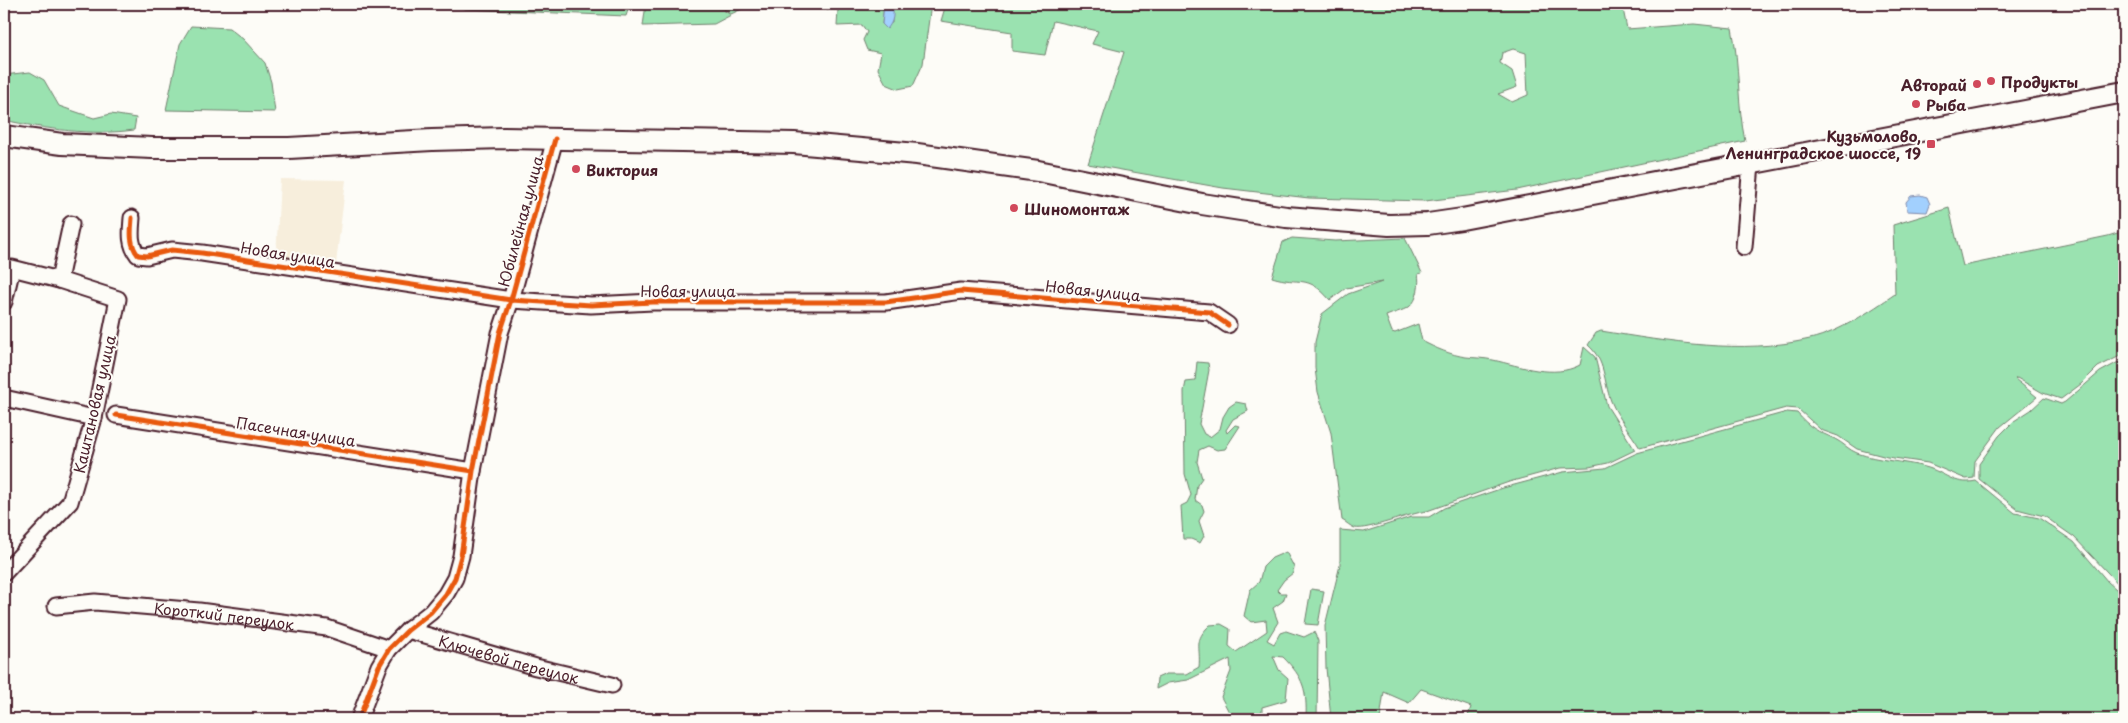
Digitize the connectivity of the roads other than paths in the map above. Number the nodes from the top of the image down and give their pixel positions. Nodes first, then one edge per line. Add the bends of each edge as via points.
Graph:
1 (2124, 92) edge
2 (4, 136) edge
3 (555, 140) junction
4 (1751, 164) junction
5 (132, 218) dead end
6 (71, 224) dead end
7 (1744, 247) dead end
8 (59, 280) junction
9 (511, 300) junction
10 (4, 302) edge
11 (1228, 324) dead end
12 (4, 398) edge
13 (116, 415) dead end
14 (94, 418) junction
15 (473, 471) junction
16 (4, 573) edge
17 (56, 606) dead end
18 (408, 630) junction
19 (389, 649) junction
20 (612, 685) dead end
21 (359, 719) edge

1 - 4 main road
2 - 3 main road via 62,144 152,148 289,148 432,140
3 - 4 main road via 794,143 917,154 1038,171 1277,216 1389,225 1462,219
3 - 9 street, Юбилейная улица
4 - 7 street
5 - 9 street, Новая улица via 132,248 138,255 172,250 202,253
6 - 8 street
8 - 10 street via 12,268
8 - 14 street, Каштановая улица via 118,299
9 - 11 street, Новая улица via 591,305 653,302 842,304 886,302 961,291 1209,312
9 - 15 street, Юбилейная улица via 500,333
12 - 14 street
13 - 15 street, Пасечная улица
14 - 16 street, Каштановая улица via 70,502
15 - 18 street, Юбилейная улица via 456,578 431,612
17 - 19 street, Короткий переулок via 95,602 219,614 327,628
18 - 19 street, Юбилейная улица
18 - 20 street, Ключевой переулок via 536,668
19 - 21 street, Юбилейная улица via 378,666

